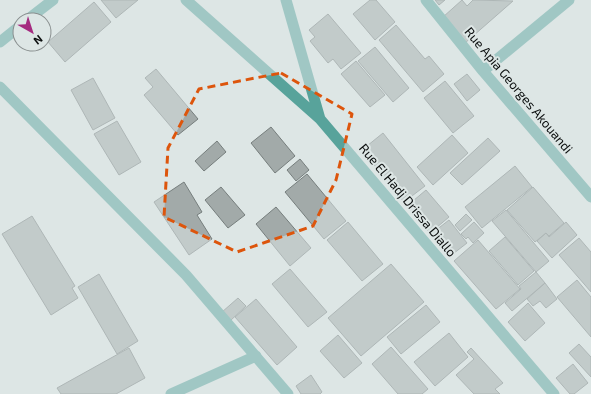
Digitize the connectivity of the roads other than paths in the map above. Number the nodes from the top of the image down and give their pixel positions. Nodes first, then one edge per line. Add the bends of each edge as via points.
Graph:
1 (52, 0) edge
2 (186, 0) edge
3 (286, 0) edge
4 (426, 0) edge
5 (569, 0) edge
6 (37, 12) edge
7 (12, 32) edge
8 (0, 42) edge
9 (483, 71) junction
10 (0, 87) edge
11 (320, 119) junction
12 (591, 197) edge
13 (256, 356) junction
14 (171, 394) edge
15 (288, 394) edge
16 (554, 394) edge

1 - 6 street
2 - 11 street
3 - 11 street, Rue El Hadj Drissa Diallo
4 - 9 street, Rue Apia Georges Akouandi
5 - 9 street
7 - 8 street
9 - 12 street, Rue Apia Georges Akouandi
10 - 13 street via 186,275
11 - 16 street, Rue El Hadj Drissa Diallo
13 - 14 street
13 - 15 street

